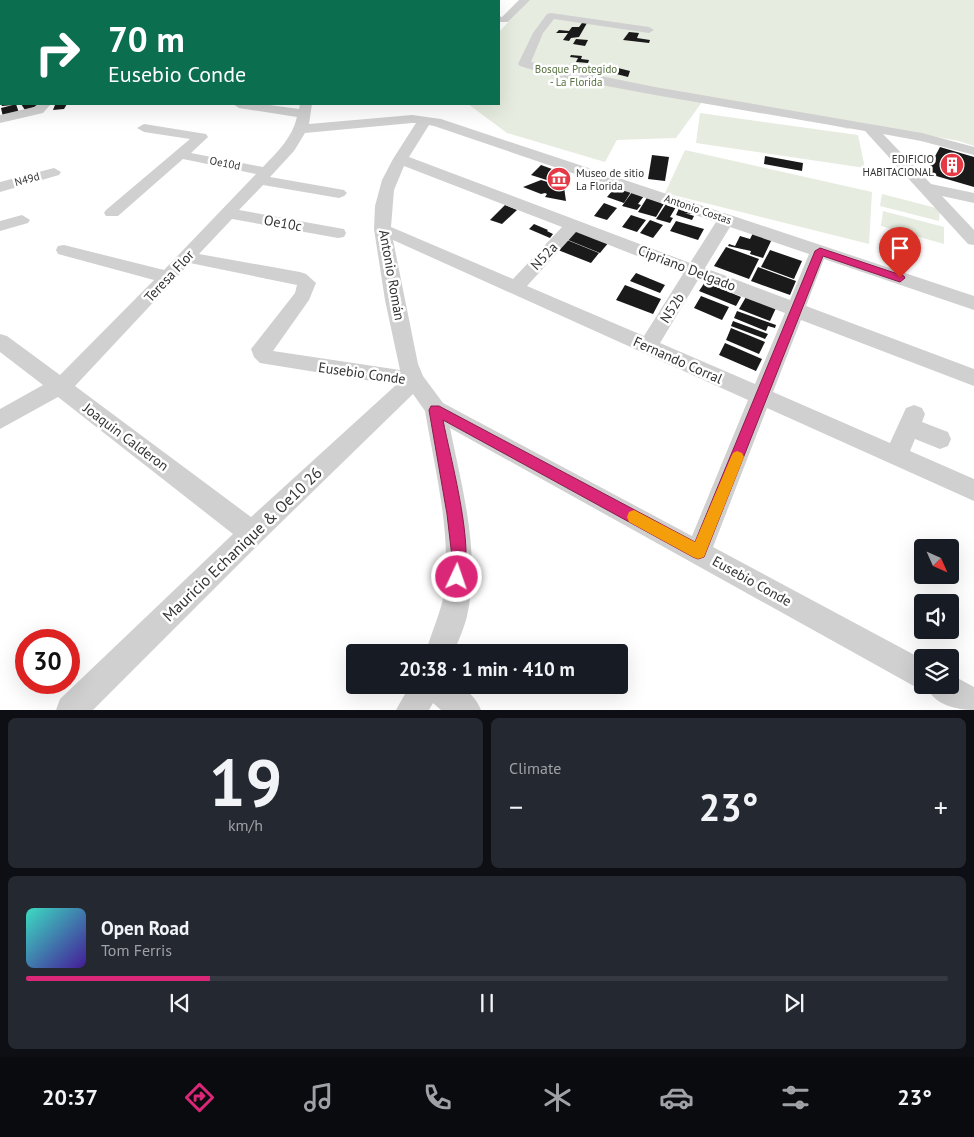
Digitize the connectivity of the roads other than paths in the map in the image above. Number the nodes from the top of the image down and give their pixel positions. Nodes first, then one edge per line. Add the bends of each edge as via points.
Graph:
1 (525, 0) edge
2 (501, 19) edge
3 (649, 30) dead end
4 (44, 105) edge
5 (244, 105) edge
6 (304, 116) edge
7 (0, 119) edge
8 (425, 120) junction
9 (144, 128) dead end
10 (871, 129) junction
11 (974, 152) edge
12 (182, 155) junction
13 (400, 158) junction
14 (54, 172) dead end
15 (263, 176) junction
16 (0, 187) edge
17 (926, 188) junction
18 (340, 193) dead end
19 (974, 198) edge
20 (112, 213) dead end
21 (228, 213) junction
22 (727, 218) junction
23 (22, 220) dead end
24 (573, 225) junction
25 (0, 226) edge
26 (382, 229) junction
27 (338, 233) dead end
28 (974, 240) edge
29 (64, 250) dead end
30 (820, 251) junction
31 (186, 257) junction
32 (696, 271) junction
33 (167, 277) junction
34 (515, 288) junction
35 (974, 304) edge
36 (796, 310) junction
37 (0, 341) edge
38 (648, 346) junction
39 (974, 378) edge
40 (415, 380) junction
41 (59, 386) junction
42 (761, 397) junction
43 (435, 410) junction
44 (0, 420) edge
45 (940, 439) dead end
46 (896, 456) junction
47 (974, 490) edge
48 (252, 533) junction
49 (698, 552) junction
50 (443, 644) edge
51 (914, 671) edge
52 (422, 694) edge
53 (446, 694) edge
54 (957, 694) edge
55 (974, 703) edge
56 (72, 710) edge
57 (412, 710) edge
58 (466, 710) edge

1 - 2 street
3 - 10 street via 550,16 524,64 656,92 803,114
4 - 7 street via 38,110
5 - 6 street, Antonio Costas
6 - 8 street, Antonio Costas
6 - 15 street, Teresa Flor via 288,148
8 - 13 street, Antonio Román
8 - 22 street, Antonio Costas
9 - 12 street via 201,137
10 - 11 street via 922,137
10 - 17 street
12 - 15 street, Oe10d
12 - 20 street
13 - 24 street, Cipriano Delgado
13 - 26 street, Antonio Román via 385,192
14 - 16 street, N49d
15 - 18 street, Oe10d
15 - 21 street, Teresa Flor
17 - 19 street
17 - 28 street
21 - 27 street, Oe10c
21 - 31 street, Teresa Flor
22 - 30 street, Antonio Costas
22 - 32 street, N52b
23 - 25 street
24 - 32 street, Cipriano Delgado
24 - 34 street, N52a
26 - 34 street, Fernando Corral
26 - 40 street, Antonio Román via 408,364
29 - 33 street
30 - 35 street, Antonio Costas
30 - 36 street
31 - 33 street, Teresa Flor
31 - 40 street, Eusebio Conde via 305,281 307,285 303,295 261,350 266,358
32 - 36 street, Cipriano Delgado
32 - 38 street, N52b
33 - 41 street, Teresa Flor via 76,374
34 - 38 street, Fernando Corral
36 - 39 street, Cipriano Delgado
36 - 42 street
37 - 41 street, Joaquin Calderon
38 - 42 street, Fernando Corral
40 - 43 street, Eusebio Conde
40 - 48 street, Mauricio Echanique & Oe10 26
41 - 44 street, Teresa Flor
41 - 48 street, Joaquin Calderon
42 - 46 street, Fernando Corral
42 - 49 street
43 - 49 street, Eusebio Conde
43 - 50 street via 459,557 453,616
45 - 46 street via 911,420
46 - 47 street, Fernando Corral
48 - 56 street, Mauricio Echanique & Oe10 26
49 - 51 street, Eusebio Conde
52 - 57 street
53 - 58 street
54 - 55 street

